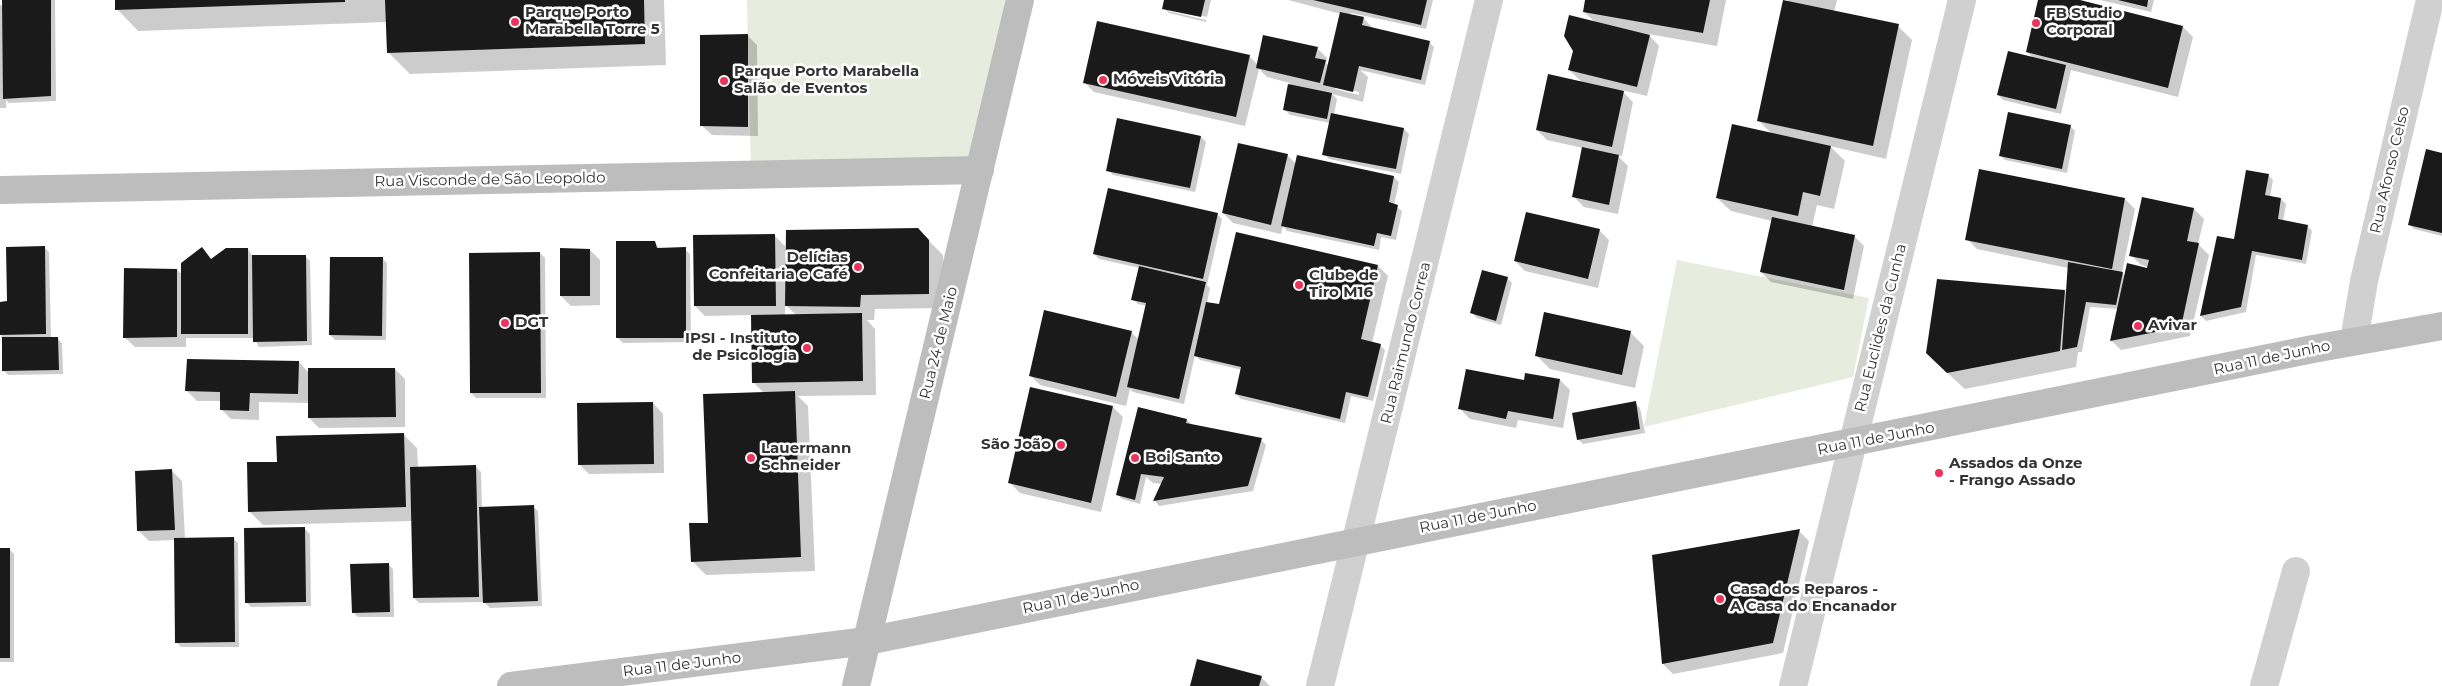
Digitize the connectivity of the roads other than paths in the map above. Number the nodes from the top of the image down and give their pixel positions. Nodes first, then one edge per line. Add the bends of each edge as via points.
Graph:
1 (1020, 0) edge
2 (1489, 0) edge
3 (1962, 0) edge
4 (2430, 0) edge
5 (980, 170) junction
6 (0, 190) edge
7 (2442, 326) edge
8 (2354, 341) junction
9 (1851, 444) junction
10 (1358, 541) junction
11 (2296, 571) dead end
12 (867, 641) junction
13 (511, 686) edge
14 (856, 686) edge
15 (1320, 686) edge
16 (1793, 686) edge
17 (2264, 686) edge

1 - 5 street, Rua 24 de Maio
2 - 10 street, Rua Raimundo Correa
3 - 9 street, Rua Euclides da Cunha
4 - 8 street, Rua Afonso Celso via 2364,281
5 - 6 street, Rua Visconde de São Leopoldo
5 - 12 street, Rua 24 de Maio
7 - 8 street, Rua 11 de Junho
8 - 9 street, Rua 11 de Junho
9 - 10 street, Rua 11 de Junho
9 - 16 street, Rua Euclides da Cunha
10 - 12 street, Rua 11 de Junho
10 - 15 street, Rua Raimundo Correa
11 - 17 street
12 - 13 street, Rua 11 de Junho
12 - 14 street, Rua 24 de Maio

